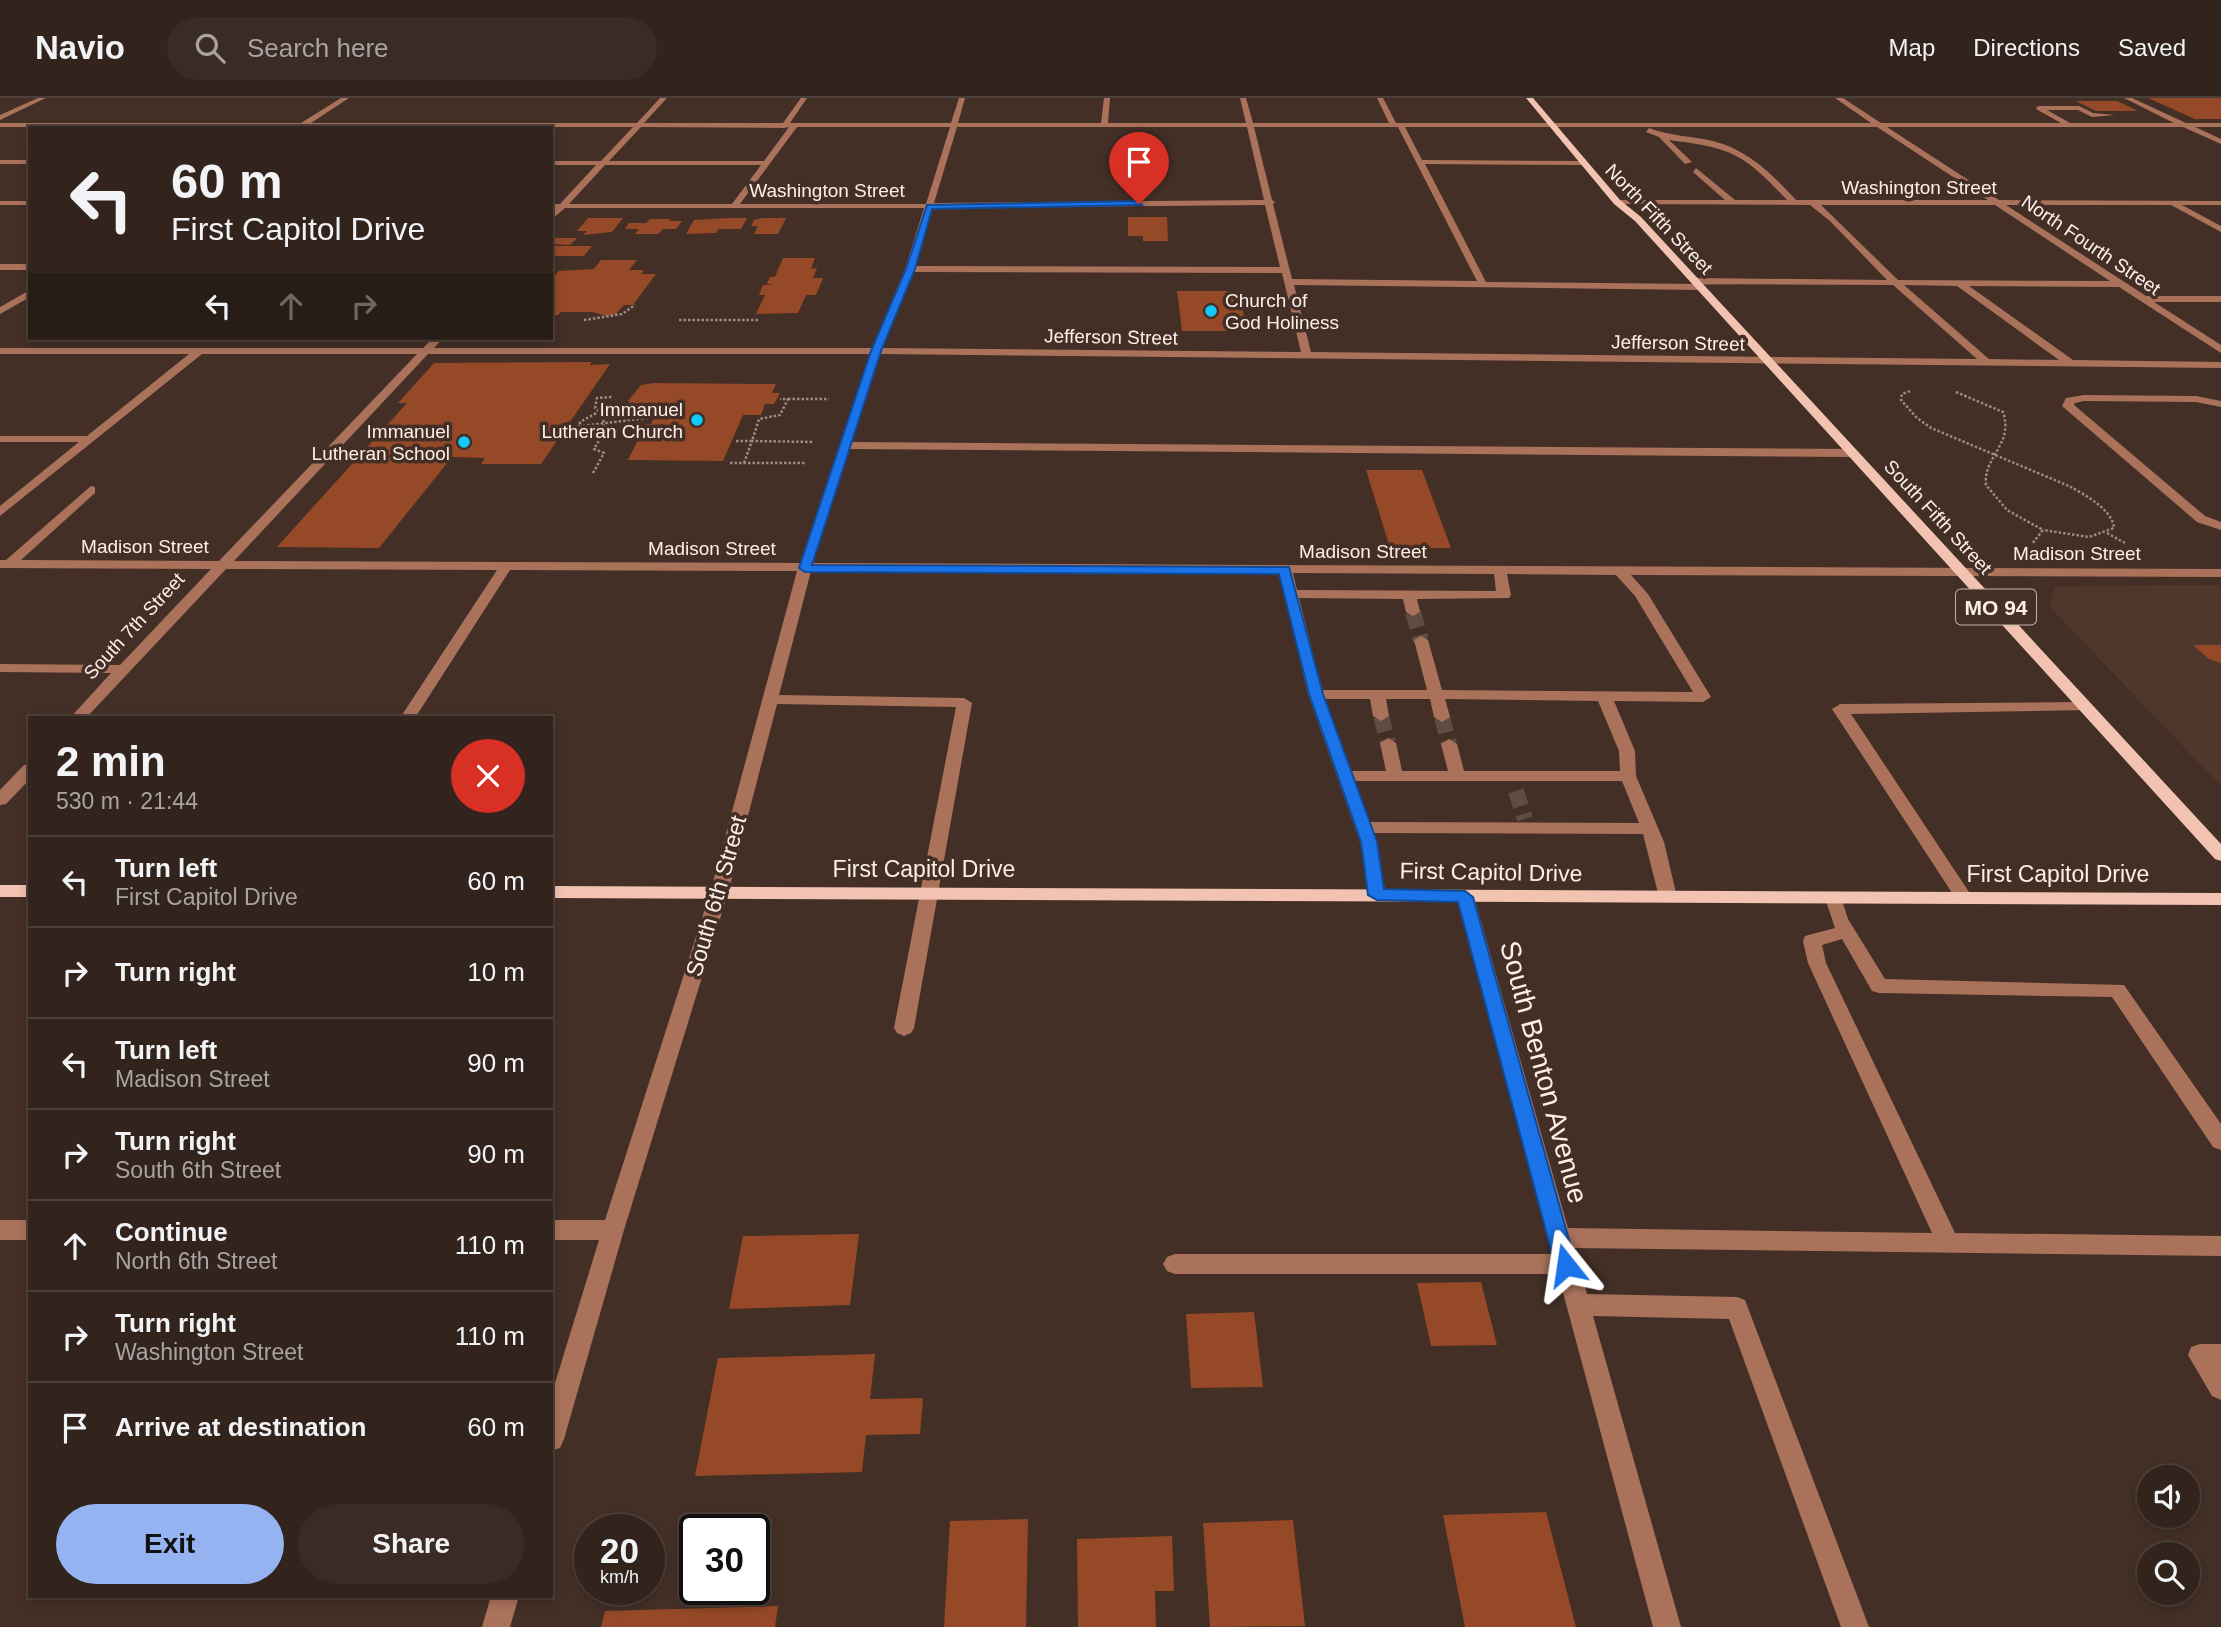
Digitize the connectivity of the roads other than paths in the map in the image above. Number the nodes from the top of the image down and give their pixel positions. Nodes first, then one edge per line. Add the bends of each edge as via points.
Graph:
1 (43, 98) edge
2 (346, 98) edge
3 (664, 98) edge
4 (804, 98) edge
5 (962, 98) edge
6 (1107, 98) edge
7 (1243, 98) edge
8 (1380, 98) edge
9 (1529, 98) edge
10 (1838, 98) edge
11 (2127, 98) edge
12 (2164, 114) junction
13 (2127, 115) dead end
14 (2139, 115) dead end
15 (0, 117) edge
16 (0, 125) edge
17 (639, 125) junction
18 (784, 125) junction
19 (794, 125) junction
20 (1881, 125) junction
21 (2070, 125) junction
22 (2187, 125) junction
23 (2221, 125) edge
24 (300, 126) edge
25 (954, 126) junction
26 (1104, 126) junction
27 (1250, 126) junction
28 (1398, 126) junction
29 (1551, 126) junction
30 (1644, 126) junction
31 (1662, 137) junction
32 (2221, 142) edge
33 (0, 162) edge
34 (28, 162) edge
35 (1420, 162) junction
36 (1688, 162) dead end
37 (553, 163) edge
38 (603, 163) junction
39 (766, 163) junction
40 (1583, 163) junction
41 (1696, 170) dead end
42 (1271, 202) junction
43 (1617, 202) junction
44 (1732, 202) junction
45 (1794, 202) junction
46 (1812, 202) junction
47 (0, 203) edge
48 (28, 203) edge
49 (2000, 203) junction
50 (2172, 203) junction
51 (2221, 203) edge
52 (553, 206) edge
53 (563, 206) junction
54 (734, 206) junction
55 (929, 206) junction
56 (553, 216) edge
57 (2221, 229) edge
58 (0, 267) edge
59 (28, 267) edge
60 (910, 269) junction
61 (1286, 270) junction
62 (1289, 282) junction
63 (1895, 282) junction
64 (1959, 283) junction
65 (1483, 284) junction
66 (1698, 284) junction
67 (2119, 284) junction
68 (28, 294) edge
69 (2143, 299) junction
70 (2221, 299) edge
71 (0, 311) edge
72 (436, 340) edge
73 (2221, 350) edge
74 (0, 351) edge
75 (199, 351) junction
76 (425, 351) junction
77 (876, 351) junction
78 (1307, 357) junction
79 (1766, 362) junction
80 (1986, 362) junction
81 (2070, 363) junction
82 (2221, 365) edge
83 (2221, 404) edge
84 (0, 439) edge
85 (91, 439) junction
86 (846, 444) junction
87 (1853, 453) junction
88 (91, 490) dead end
89 (0, 512) edge
90 (2221, 527) edge
91 (4, 564) edge
92 (219, 565) junction
93 (506, 566) junction
94 (805, 568) junction
95 (1285, 570) junction
96 (1500, 571) junction
97 (1620, 571) junction
98 (1963, 571) junction
99 (2221, 573) edge
100 (1290, 594) junction
101 (1409, 595) junction
102 (1413, 612) tunnel mouth
103 (1421, 640) tunnel mouth
104 (0, 668) edge
105 (123, 669) junction
106 (1316, 694) junction
107 (1377, 694) junction
108 (1436, 695) junction
109 (1604, 696) junction
110 (770, 699) junction
111 (2086, 707) junction
112 (79, 716) edge
113 (408, 716) edge
114 (1381, 716) tunnel mouth
115 (1442, 717) tunnel mouth
116 (1388, 743) tunnel mouth
117 (1449, 744) tunnel mouth
118 (28, 771) edge
119 (1345, 776) junction
120 (1395, 776) junction
121 (1458, 776) junction
122 (1628, 776) junction
123 (0, 800) edge
124 (1364, 827) junction
125 (1650, 829) junction
126 (2221, 855) edge
127 (0, 891) edge
128 (28, 891) edge
129 (553, 892) edge
130 (719, 893) junction
131 (930, 893) junction
132 (1377, 895) junction
133 (1465, 897) junction
134 (1668, 897) junction
135 (1834, 898) junction
136 (1964, 898) junction
137 (2221, 899) edge
138 (1846, 931) junction
139 (904, 1028) dead end
140 (2213, 1117) edge
141 (2221, 1141) edge
142 (0, 1230) edge
143 (28, 1230) edge
144 (553, 1230) edge
145 (613, 1230) junction
146 (1559, 1238) junction
147 (1949, 1244) junction
148 (2221, 1246) edge
149 (1175, 1264) dead end
150 (1566, 1265) junction
151 (1577, 1305) junction
152 (2221, 1354) edge
153 (2221, 1388) edge
154 (553, 1432) edge
155 (504, 1598) edge
156 (496, 1627) edge
157 (1667, 1627) edge
158 (1855, 1627) edge

1 - 15 street
2 - 24 street
3 - 17 street
4 - 18 street
5 - 25 street, South 6th Street
6 - 26 street
7 - 27 street
8 - 28 street
9 - 29 main road, North Fifth Street / MO 94
10 - 20 street, North Fourth Street
11 - 12 street
12 - 14 street
12 - 22 street
13 - 21 street via 2038,108
16 - 24 street
17 - 18 street
17 - 24 street
17 - 38 street
18 - 19 street
19 - 25 street
19 - 39 street
20 - 21 street
20 - 30 street
20 - 49 street, North Fourth Street
21 - 22 street
22 - 23 street
22 - 32 street
25 - 26 street
25 - 55 street, South 6th Street
26 - 27 street
27 - 28 street
27 - 42 street
28 - 29 street
28 - 35 street
29 - 30 street
29 - 40 main road, North Fifth Street / MO 94
30 - 31 street
31 - 36 street
31 - 45 street via 1698,141 1742,154 1769,174
33 - 34 street
35 - 40 street
35 - 65 street
37 - 38 street
38 - 39 street
38 - 53 street
39 - 54 street
40 - 43 main road, North Fifth Street / MO 94
41 - 44 street
42 - 55 street, Washington Street
42 - 61 street
43 - 44 street, Washington Street
43 - 66 main road, North Fifth Street / MO 94
44 - 45 street, Washington Street
45 - 46 street, Washington Street
46 - 49 street, Washington Street
46 - 63 street
47 - 48 street
49 - 50 street, Washington Street
49 - 67 street, North Fourth Street
50 - 51 street, Washington Street
50 - 57 street
52 - 53 street, Washington Street
53 - 54 street, Washington Street
53 - 56 street
54 - 55 street, Washington Street
55 - 60 street, South 6th Street
58 - 59 street
60 - 61 street
60 - 77 street, South 6th Street
61 - 62 street
62 - 65 street
62 - 78 street
63 - 64 street
63 - 66 street
63 - 80 street
64 - 67 street
64 - 81 street
65 - 66 street
66 - 79 main road, North Fifth Street / MO 94
67 - 69 street, North Fourth Street
68 - 71 street
69 - 70 street
69 - 73 street, North Fourth Street
72 - 76 street, South 7th Street
74 - 75 street, Jefferson Street
75 - 76 street, Jefferson Street
75 - 85 street
76 - 77 street, Jefferson Street
76 - 92 street, South 7th Street
77 - 78 street, Jefferson Street
77 - 86 street, South 6th Street
78 - 79 street, Jefferson Street
79 - 80 street, Jefferson Street
79 - 87 main road, South Fifth Street / MO 94
80 - 81 street, Jefferson Street
81 - 82 street, Jefferson Street
83 - 90 street via 2196,398 2084,398 2070,400 2068,406 2201,519
84 - 85 street
85 - 89 street
86 - 87 street
86 - 94 street, South 6th Street
87 - 98 main road, South Fifth Street / MO 94
88 - 91 street
91 - 92 street, Madison Street
92 - 93 street, Madison Street
92 - 105 street, South 7th Street
93 - 94 street, Madison Street
93 - 113 street
94 - 95 street, Madison Street
94 - 110 street, South 6th Street
95 - 96 street, Madison Street
95 - 100 street
96 - 97 street, Madison Street
96 - 101 street via 1504,595
97 - 98 street, Madison Street
97 - 109 street via 1641,593 1703,697
98 - 99 street, Madison Street
98 - 111 main road, South Fifth Street / MO 94
100 - 101 street
100 - 106 street
101 - 102 street
103 - 108 street
104 - 105 street
105 - 112 street, South 7th Street
106 - 107 street
106 - 119 street
107 - 108 street
107 - 114 street
108 - 109 street
108 - 115 street
109 - 122 street via 1627,751
110 - 130 street, South 6th Street
110 - 131 street via 964,703
111 - 126 main road, South Fifth Street / MO 94
111 - 136 street via 1840,709
116 - 120 street
117 - 121 street
118 - 123 street
119 - 120 street
119 - 124 street
120 - 121 street
121 - 122 street via 1514,783
122 - 125 street
124 - 125 street via 1525,823
124 - 132 street
125 - 134 street
127 - 128 main road
129 - 130 main road, First Capitol Drive
130 - 131 main road, First Capitol Drive
130 - 145 street, South 6th Street
131 - 132 main road, First Capitol Drive
131 - 139 street
132 - 133 main road, First Capitol Drive
133 - 134 main road, First Capitol Drive
133 - 146 street, South Benton Avenue
134 - 135 main road, First Capitol Drive
135 - 136 main road, First Capitol Drive
135 - 138 street
136 - 137 main road, First Capitol Drive
138 - 140 street via 1879,986 2117,990
138 - 147 street via 1812,941 1817,962
140 - 141 street
142 - 143 street
144 - 145 street
145 - 154 street, South 6th Street
146 - 147 street
146 - 150 street, South Benton Avenue
147 - 148 street
149 - 150 street
150 - 151 street, South Benton Avenue
151 - 157 street, South Benton Avenue
151 - 158 street via 1737,1308
152 - 153 street via 2200,1355
155 - 156 street

